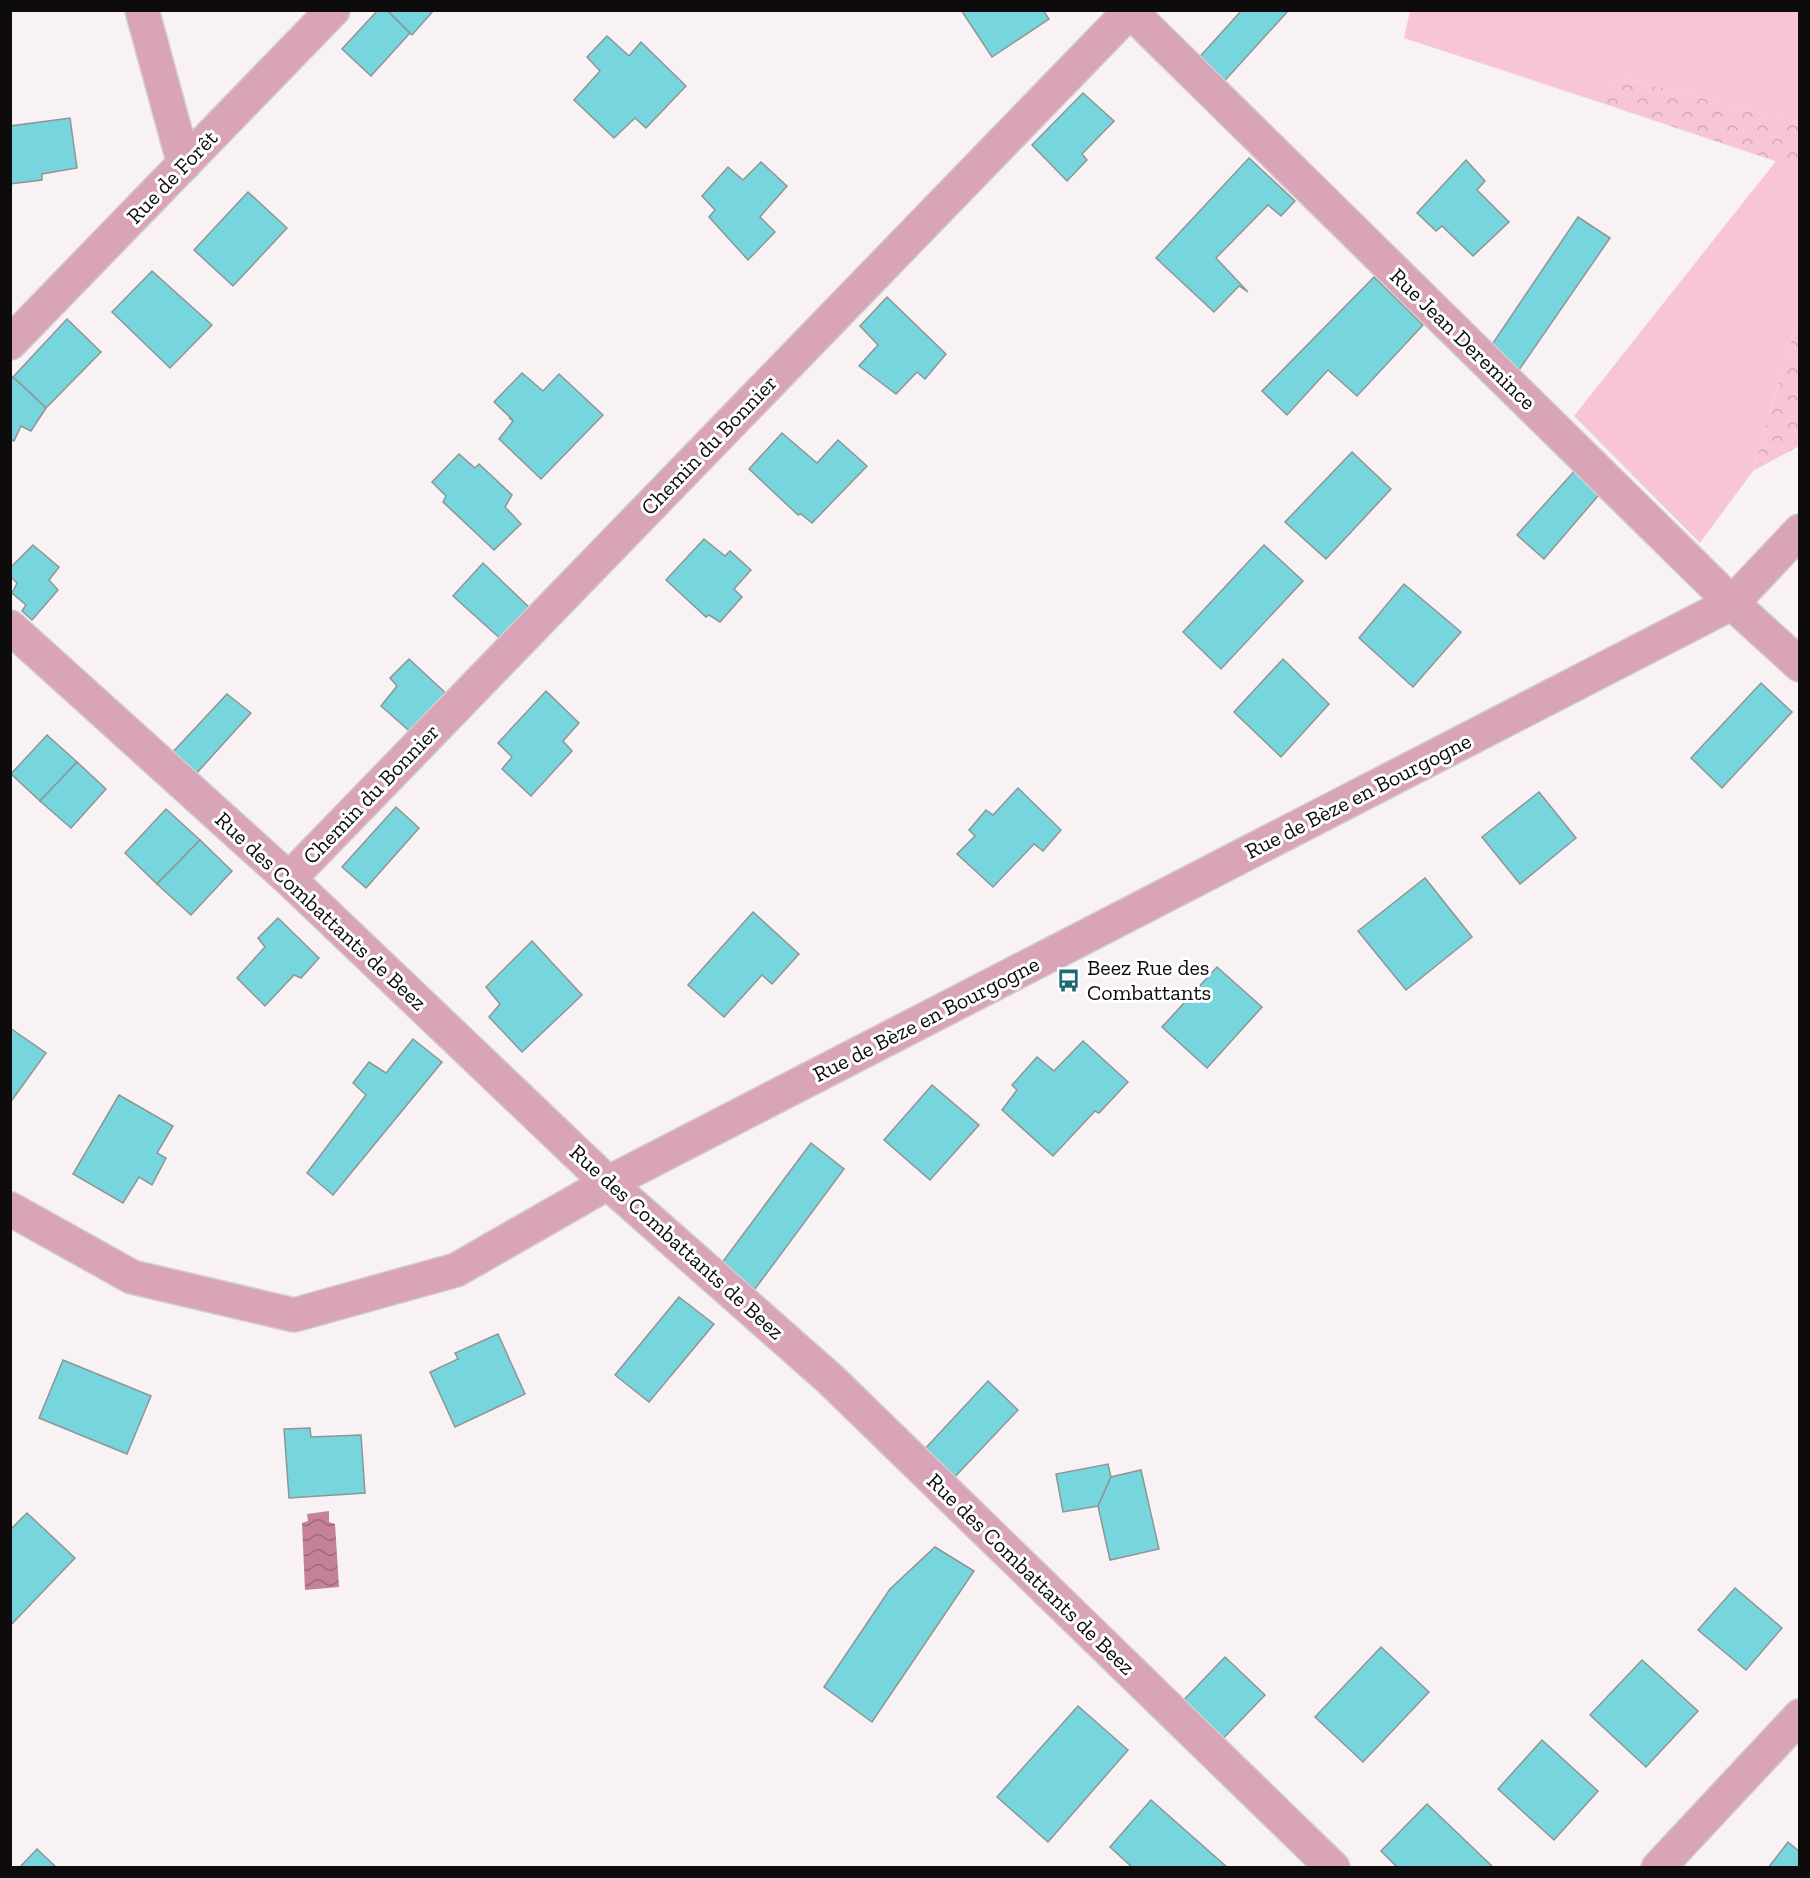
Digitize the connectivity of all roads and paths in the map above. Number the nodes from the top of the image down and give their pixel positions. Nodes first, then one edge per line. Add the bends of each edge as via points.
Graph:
1 (142, 10) edge
2 (333, 10) edge
3 (1129, 11) edge
4 (184, 164) junction
5 (10, 343) edge
6 (1800, 531) edge
7 (1732, 603) junction
8 (16, 644) edge
9 (1800, 665) edge
10 (290, 879) junction
11 (608, 1183) junction
12 (10, 1209) edge
13 (1800, 1716) edge
14 (1333, 1868) edge
15 (1658, 1868) edge

1 - 4 street
2 - 4 street, Rue de Forêt
3 - 7 street, Rue Jean Deremince
3 - 10 street, Chemin du Bonnier
4 - 5 street, Rue de Forêt
6 - 7 street, Rue de Bèze en Bourgogne
7 - 9 street, Rue Jean Deremince
7 - 11 street, Rue de Bèze en Bourgogne
8 - 10 street, Rue des Combattants de Beez
10 - 11 street, Rue des Combattants de Beez
11 - 12 street, Rue de Bèze en Bourgogne via 456,1270 294,1315 132,1277
11 - 14 street, Rue des Combattants de Beez via 830,1379
13 - 15 street

